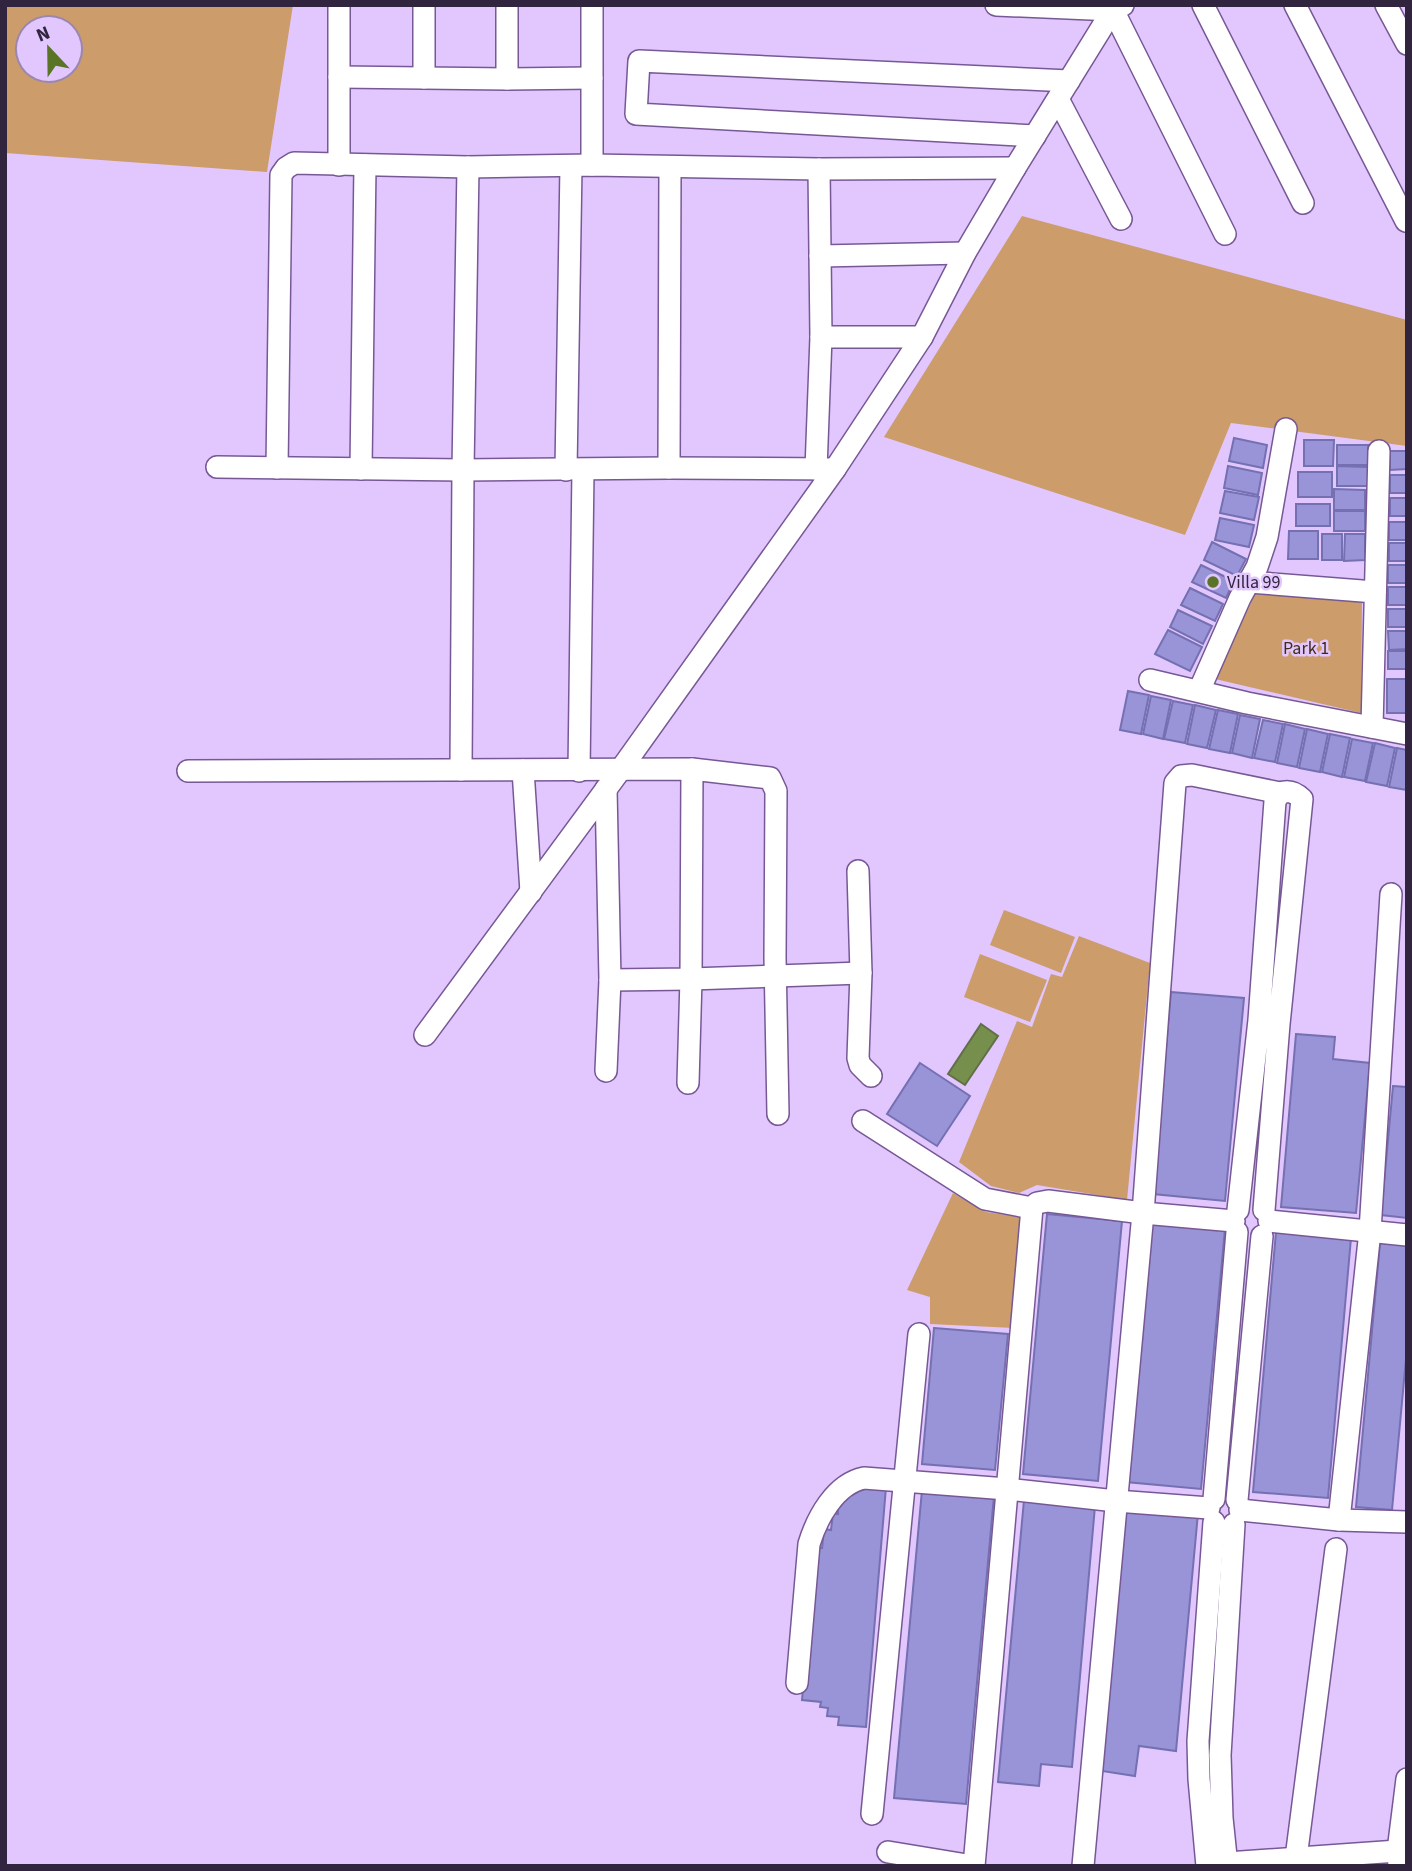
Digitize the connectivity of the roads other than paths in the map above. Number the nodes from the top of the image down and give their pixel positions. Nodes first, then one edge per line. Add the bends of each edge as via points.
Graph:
1 (339, 5) edge
2 (424, 5) edge
3 (508, 5) edge
4 (592, 5) edge
5 (996, 5) edge
6 (1203, 5) edge
7 (1295, 5) edge
8 (1386, 5) edge
9 (1118, 8) edge
10 (1407, 44) edge
11 (339, 77) junction
12 (424, 78) junction
13 (592, 78) junction
14 (507, 79) junction
15 (1063, 90) junction
16 (1035, 136) junction
17 (340, 165) junction
18 (365, 165) junction
19 (592, 165) junction
20 (571, 166) junction
21 (468, 167) junction
22 (670, 167) junction
23 (1014, 168) junction
24 (819, 169) junction
25 (1303, 203) dead end
26 (1121, 219) dead end
27 (1406, 220) edge
28 (1225, 234) dead end
29 (965, 253) junction
30 (820, 256) junction
31 (821, 337) junction
32 (922, 337) junction
33 (1286, 429) dead end
34 (1379, 451) dead end
35 (217, 467) dead end
36 (277, 468) junction
37 (669, 468) junction
38 (361, 469) junction
39 (825, 469) junction
40 (463, 470) junction
41 (574, 470) junction
42 (1249, 582) junction
43 (1376, 592) junction
44 (1150, 680) dead end
45 (1199, 691) junction
46 (1372, 727) junction
47 (1407, 734) edge
48 (621, 769) junction
49 (692, 769) junction
50 (461, 770) junction
51 (523, 770) junction
52 (188, 771) dead end
53 (579, 771) junction
54 (606, 789) junction
55 (858, 871) dead end
56 (531, 892) junction
57 (1391, 894) dead end
58 (861, 973) junction
59 (775, 975) junction
60 (691, 979) junction
61 (610, 980) junction
62 (1269, 1022) junction
63 (425, 1035) dead end
64 (606, 1072) dead end
65 (871, 1076) dead end
66 (688, 1083) dead end
67 (778, 1114) dead end
68 (863, 1121) dead end
69 (1032, 1208) junction
70 (1143, 1213) junction
71 (1236, 1221) junction
72 (1265, 1222) junction
73 (1370, 1231) junction
74 (1407, 1235) edge
75 (919, 1334) dead end
76 (905, 1482) junction
77 (1007, 1489) junction
78 (1116, 1501) junction
79 (1224, 1510) junction
80 (1339, 1520) junction
81 (1407, 1522) edge
82 (1336, 1549) dead end
83 (797, 1683) dead end
84 (1220, 1773) junction
85 (1198, 1774) junction
86 (1407, 1779) edge
87 (872, 1814) dead end
88 (888, 1852) dead end
89 (1398, 1858) edge
90 (1296, 1862) edge
91 (1220, 1865) edge
92 (973, 1866) edge
93 (1083, 1866) edge

1 - 11 street
2 - 12 street
3 - 14 street
4 - 13 street
5 - 9 street
6 - 25 street
7 - 27 street
8 - 10 street
9 - 15 street
9 - 28 street
11 - 12 street
11 - 17 street
12 - 14 street
13 - 14 street
13 - 19 street
15 - 16 street
15 - 16 street via 639,61 636,114
15 - 26 street
16 - 23 street
17 - 18 street
17 - 36 street via 294,163 281,175
18 - 21 street
18 - 38 street
19 - 20 street
19 - 22 street
20 - 21 street
20 - 41 street
21 - 40 street
22 - 24 street
22 - 37 street
23 - 24 street
23 - 29 street
24 - 30 street
29 - 30 street
29 - 32 street
30 - 31 street
31 - 32 street
31 - 39 street
32 - 39 street
33 - 42 street via 1270,523
34 - 43 street
35 - 36 street
36 - 38 street
37 - 39 street
37 - 41 street
38 - 40 street
39 - 48 street
40 - 41 street
40 - 50 street
41 - 53 street
42 - 43 street
42 - 45 street
43 - 46 street
44 - 45 street
45 - 46 street
46 - 47 street
48 - 49 street
48 - 53 street
48 - 54 street
49 - 59 street via 770,778 775,786
49 - 60 street
50 - 51 street
50 - 52 street
51 - 53 street
51 - 56 street
54 - 56 street
54 - 61 street
55 - 58 street
56 - 63 street
57 - 73 street
58 - 59 street
58 - 65 street via 858,1059
59 - 60 street
59 - 67 street
60 - 61 street
60 - 66 street
61 - 64 street
62 - 70 street via 1302,799 1286,791 1181,776 1175,783
62 - 71 street
62 - 72 street
68 - 69 street via 985,1199
69 - 70 street via 1048,1201
69 - 77 street
70 - 71 street
70 - 78 street
71 - 72 street via 1248,1205 1254,1205
71 - 72 street via 1245,1239 1251,1240
71 - 79 street
72 - 73 street
72 - 79 street
73 - 74 street
73 - 80 street
75 - 76 street
76 - 77 street
76 - 83 street via 864,1478 847,1484 816,1525 809,1544
76 - 87 street
77 - 78 street
77 - 92 street
78 - 79 street
78 - 93 street
79 - 80 street
79 - 84 street
79 - 85 street
80 - 81 street
82 - 90 street
84 - 85 street
84 - 91 street
85 - 91 street
86 - 89 street
88 - 92 street
89 - 90 street
90 - 91 street

